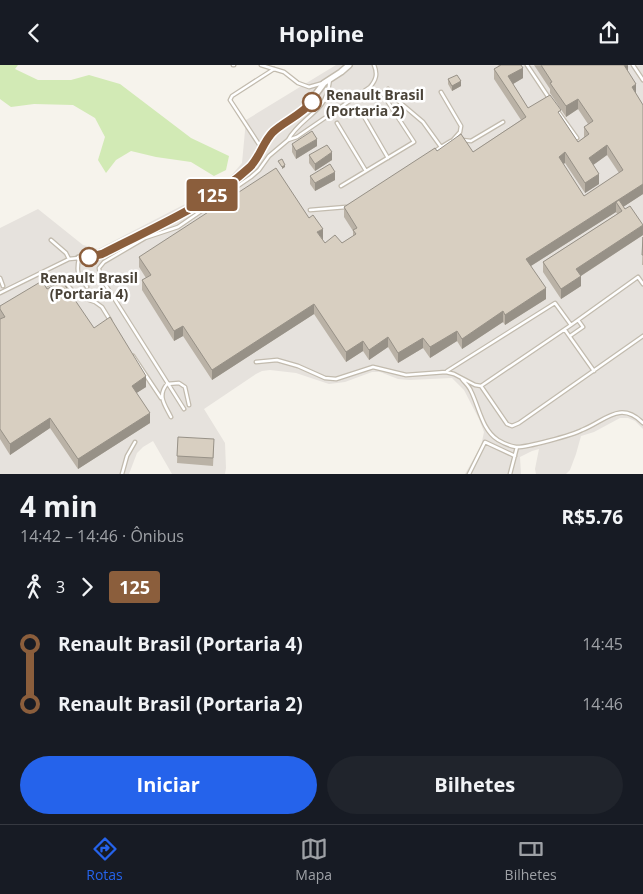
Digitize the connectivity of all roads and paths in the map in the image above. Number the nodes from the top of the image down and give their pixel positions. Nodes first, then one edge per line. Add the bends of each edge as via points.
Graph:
1 (261, 65) edge
2 (348, 65) edge
3 (374, 65) edge
4 (527, 65) edge
5 (633, 65) edge
6 (274, 69) junction
7 (331, 79) junction
8 (643, 80) edge
9 (324, 83) junction
10 (388, 89) dead end
11 (441, 92) dead end
12 (382, 93) dead end
13 (551, 102) edge
14 (359, 108) dead end
15 (556, 109) edge
16 (503, 122) dead end
17 (337, 123) dead end
18 (577, 138) edge
19 (288, 140) junction
20 (452, 141) junction
21 (441, 147) junction
22 (262, 150) junction
23 (433, 152) edge
24 (388, 158) junction
25 (366, 171) junction
26 (341, 186) dead end
27 (352, 205) edge
28 (310, 211) dead end
29 (51, 240) dead end
30 (79, 258) junction
31 (69, 259) junction
32 (0, 278) edge
33 (643, 284) edge
34 (3, 286) dead end
35 (88, 287) dead end
36 (40, 289) edge
37 (0, 293) edge
38 (578, 320) junction
39 (571, 325) junction
40 (115, 328) edge
41 (565, 330) junction
42 (643, 336) edge
43 (570, 337) junction
44 (132, 353) edge
45 (256, 362) dead end
46 (142, 369) junction
47 (594, 371) junction
48 (138, 372) edge
49 (446, 372) junction
50 (461, 377) junction
51 (167, 384) junction
52 (481, 387) junction
53 (161, 398) junction
54 (189, 405) dead end
55 (184, 409) dead end
56 (171, 417) dead end
57 (643, 423) edge
58 (135, 443) dead end
59 (517, 447) junction
60 (515, 456) junction
61 (122, 474) edge
62 (469, 474) edge
63 (510, 474) edge

1 - 6 lane
2 - 7 street
3 - 19 lane via 377,71 370,87
4 - 13 lane
5 - 8 lane
6 - 9 lane via 309,87
6 - 22 lane via 230,100
7 - 9 street
7 - 19 lane via 322,105 293,131
9 - 22 street via 308,107 274,131
10 - 21 lane via 423,122
11 - 20 lane via 462,125
12 - 24 lane via 414,142
14 - 24 lane
15 - 18 lane
16 - 20 lane via 471,141
17 - 25 lane
19 - 51 lane via 251,177 178,227 145,238 99,268 100,276
20 - 21 lane
21 - 23 lane
22 - 30 street via 250,167 202,201 102,254
24 - 25 lane
25 - 26 lane
27 - 28 lane
29 - 31 lane
30 - 31 lane
30 - 35 lane via 77,270
31 - 37 lane
32 - 34 lane
33 - 38 lane via 638,277
36 - 40 lane via 56,280 65,282 77,296 102,307
38 - 39 lane
38 - 43 lane via 583,327
39 - 41 lane
39 - 49 lane via 555,303
41 - 43 lane
41 - 52 lane
42 - 47 lane
43 - 47 lane
44 - 46 lane
45 - 49 lane via 277,360 336,379 373,367 406,375
46 - 48 lane
46 - 53 lane
47 - 52 lane via 512,426
49 - 50 lane
50 - 52 lane
50 - 59 lane via 492,435
51 - 53 lane
51 - 54 lane via 179,383 185,387
51 - 55 lane
53 - 56 lane
57 - 59 lane via 636,416 618,413 583,430
58 - 61 lane
59 - 60 lane
60 - 62 lane via 485,442
60 - 63 lane

